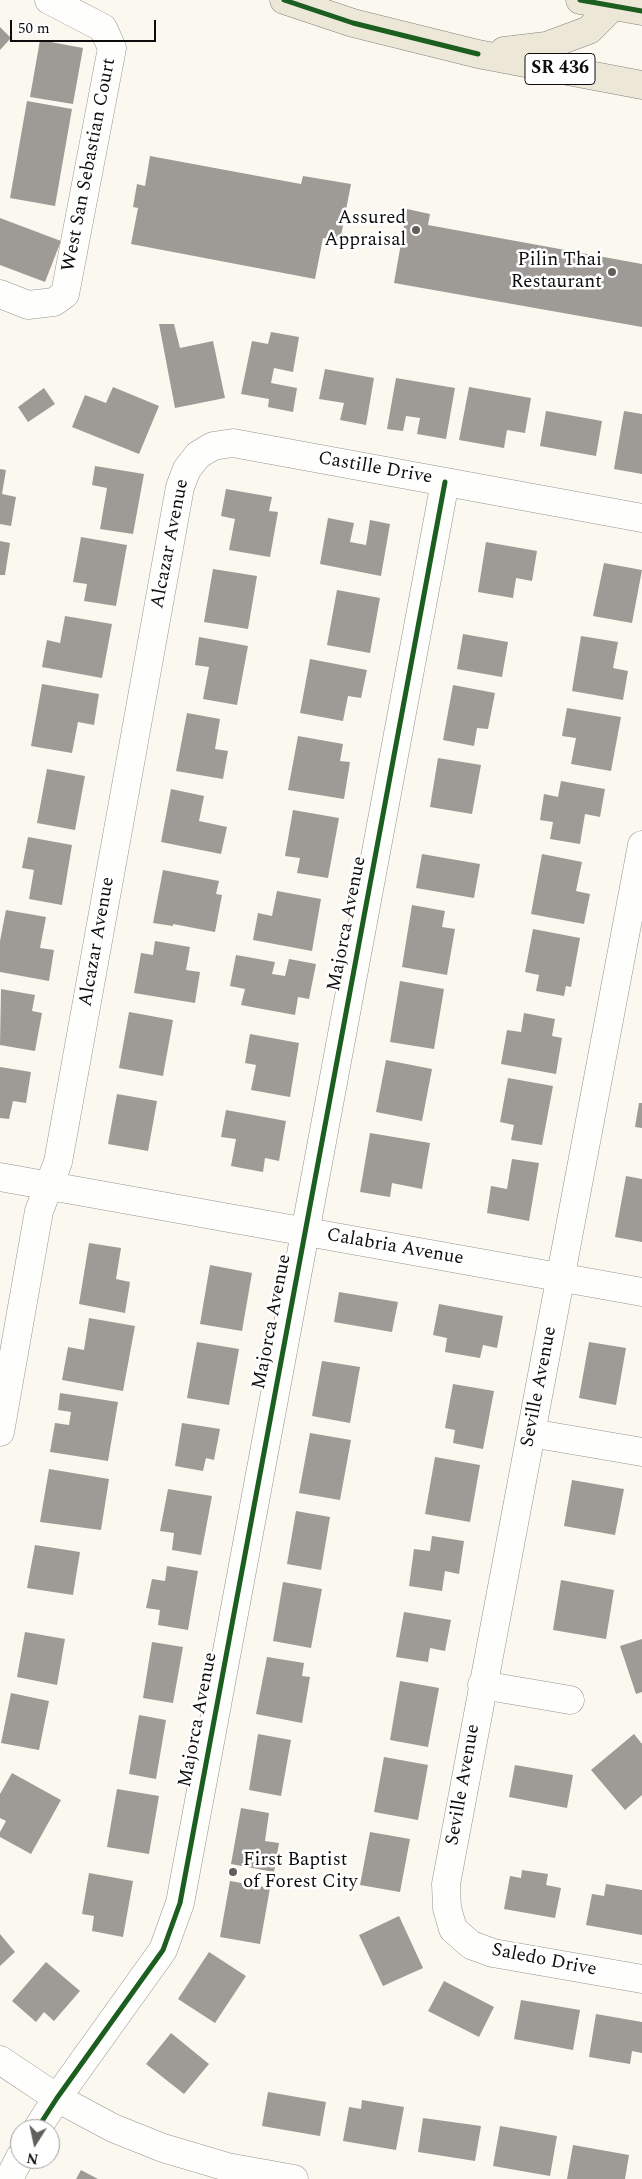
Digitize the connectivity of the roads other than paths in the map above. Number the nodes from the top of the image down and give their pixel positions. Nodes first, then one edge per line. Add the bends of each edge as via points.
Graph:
1 (49, 0) edge
2 (284, 0) edge
3 (580, 0) edge
4 (613, 6) junction
5 (642, 11) edge
6 (478, 54) junction
7 (642, 84) edge
8 (0, 294) edge
9 (198, 455) joint
10 (445, 482) junction
11 (642, 518) edge
12 (642, 845) edge
13 (0, 1177) edge
14 (48, 1185) junction
15 (305, 1232) junction
16 (560, 1278) junction
17 (642, 1292) edge
18 (0, 1432) edge
19 (531, 1433) junction
20 (642, 1452) edge
21 (482, 1685) junction
22 (570, 1700) dead end
23 (453, 1929) joint
24 (642, 1979) edge
25 (0, 2060) edge
26 (57, 2098) junction
27 (43, 2119) edge
28 (294, 2179) edge

1 - 8 street, West San Sebastian Court via 103,28 112,48 65,294 54,302 28,305
2 - 6 main road, SR 436 via 353,23
3 - 4 main road
4 - 5 main road
4 - 6 main road via 589,30 546,46
6 - 7 main road, SR 436
9 - 10 street, Castille Drive via 213,446 233,443
9 - 14 street, Alcazar Avenue via 187,469 180,487 60,1152
10 - 11 street, Castille Drive
10 - 15 street, Majorca Avenue
12 - 16 street, Seville Avenue
13 - 14 street, Calabria Avenue
14 - 15 street, Calabria Avenue
14 - 18 street, Alcazar Avenue via 39,1212
15 - 16 street, Calabria Avenue
15 - 26 street, Majorca Avenue via 180,1903 163,1950
16 - 17 street, Calabria Avenue
16 - 19 street, Seville Avenue
19 - 20 street
19 - 21 street, Seville Avenue
21 - 22 street
21 - 23 street, Seville Avenue via 446,1884 447,1908
23 - 24 street, Saledo Drive via 471,1945 494,1954
25 - 26 street
26 - 27 street, Majorca Avenue
26 - 28 street via 113,2128 163,2148 227,2167

